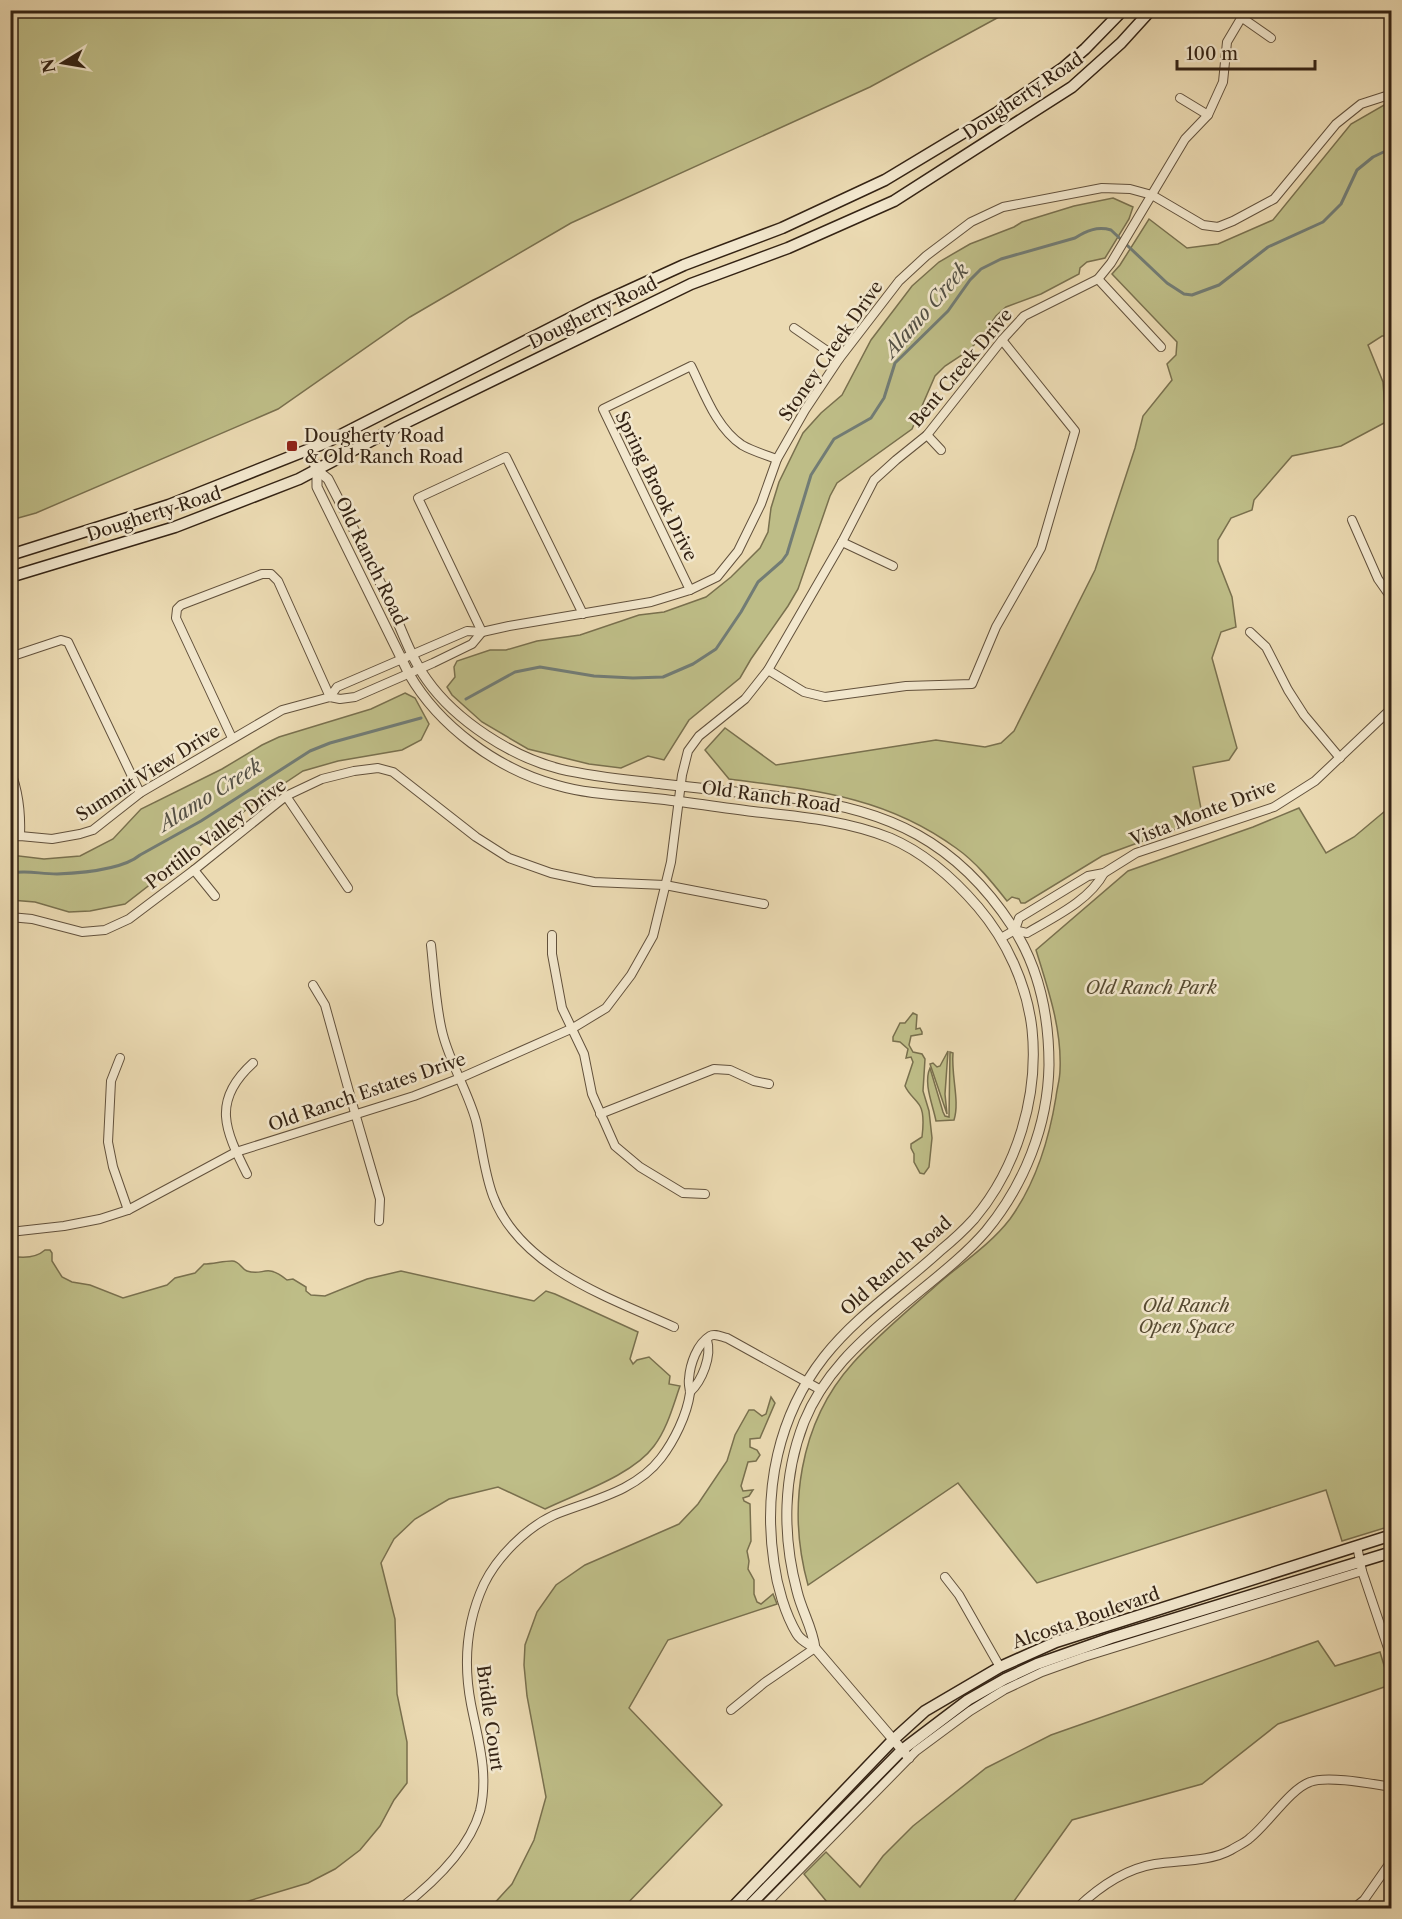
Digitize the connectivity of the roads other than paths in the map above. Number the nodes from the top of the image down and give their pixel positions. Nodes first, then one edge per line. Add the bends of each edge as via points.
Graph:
1 (1123, 10) edge
2 (1151, 10) edge
3 (1244, 14) edge
4 (1271, 38) dead end
5 (1392, 94) edge
6 (1180, 98) dead end
7 (1208, 115) junction
8 (1152, 195) junction
9 (1098, 279) junction
10 (794, 328) dead end
11 (1002, 340) junction
12 (1161, 347) dead end
13 (840, 359) junction
14 (927, 435) junction
15 (308, 450) junction
16 (941, 450) dead end
17 (777, 459) junction
18 (318, 470) junction
19 (1352, 520) dead end
20 (842, 543) junction
21 (10, 555) edge
22 (893, 566) dead end
23 (10, 577) edge
24 (690, 590) junction
25 (1392, 599) edge
26 (583, 614) junction
27 (482, 632) junction
28 (1250, 632) dead end
29 (414, 654) junction
30 (10, 657) edge
31 (401, 660) junction
32 (421, 668) junction
33 (768, 670) junction
34 (409, 674) junction
35 (330, 697) junction
36 (1392, 708) edge
37 (232, 738) junction
38 (1340, 758) junction
39 (10, 770) edge
40 (681, 786) junction
41 (141, 793) junction
42 (286, 796) junction
43 (679, 802) junction
44 (20, 836) junction
45 (10, 837) edge
46 (194, 870) junction
47 (1104, 873) junction
48 (665, 885) junction
49 (348, 888) dead end
50 (215, 896) dead end
51 (764, 904) dead end
52 (10, 917) edge
53 (1015, 930) junction
54 (552, 935) dead end
55 (1001, 938) junction
56 (430, 945) dead end
57 (313, 985) dead end
58 (573, 1028) junction
59 (120, 1058) dead end
60 (253, 1063) dead end
61 (459, 1079) junction
62 (769, 1084) dead end
63 (355, 1113) junction
64 (600, 1114) junction
65 (236, 1152) junction
66 (247, 1174) dead end
67 (705, 1194) dead end
68 (128, 1210) junction
69 (379, 1221) dead end
70 (10, 1232) edge
71 (674, 1327) dead end
72 (807, 1383) junction
73 (821, 1390) junction
74 (1392, 1535) edge
75 (1357, 1546) junction
76 (1392, 1552) edge
77 (1361, 1566) junction
78 (945, 1577) dead end
79 (815, 1648) junction
80 (1392, 1660) edge
81 (1000, 1667) junction
82 (731, 1710) dead end
83 (893, 1740) junction
84 (906, 1754) junction
85 (1392, 1787) edge
86 (1392, 1860) edge
87 (401, 1908) edge
88 (732, 1908) edge
89 (747, 1908) edge
90 (762, 1908) edge
91 (1077, 1908) edge
92 (1354, 1908) edge

1 - 15 main road, Dougherty Road via 1063,68 885,180 782,228 604,301
2 - 18 main road, Dougherty Road via 1072,87 894,201 788,248 691,284
3 - 4 street
3 - 7 street, Bent Creek Drive via 1227,42 1223,82
5 - 8 street, Stoney Creek Drive via 1361,104 1336,124 1274,199 1233,221 1218,227 1203,225
6 - 7 street
7 - 8 street, Bent Creek Drive via 1185,139
8 - 9 street, Bent Creek Drive via 1112,263
8 - 13 street, Stoney Creek Drive via 1102,188 987,213 947,240 899,281
9 - 11 street, Bent Creek Drive via 1024,316
9 - 12 street
10 - 13 street
11 - 14 street, Bent Creek Drive
11 - 33 street via 1075,431 1041,548 996,627 972,684 906,686 825,697 804,692
13 - 17 street, Stoney Creek Drive
14 - 16 street
14 - 20 street, Bent Creek Drive via 874,480
15 - 18 street, Old Ranch Road
15 - 21 main road, Dougherty Road via 169,505
17 - 24 street, Stoney Creek Drive via 738,551 717,577
17 - 24 street, Spring Brook Drive via 742,445 729,434 691,366 603,409
18 - 23 main road, Dougherty Road via 175,526
18 - 29 street, Old Ranch Road via 328,479
18 - 31 street, Old Ranch Road via 317,487
19 - 25 street via 1378,579
20 - 22 street
20 - 33 street, Bent Creek Drive
24 - 26 street, Stoney Creek Drive via 651,602
26 - 27 street, Stoney Creek Drive
26 - 27 street via 506,457 418,498
27 - 29 street, Stoney Creek Drive via 467,631
27 - 32 street, Stoney Creek Drive via 472,644
28 - 38 street via 1266,647 1304,715
29 - 31 street, Summit View Drive
29 - 32 street, Old Ranch Road
30 - 41 street via 61,640 68,642
31 - 34 street, Old Ranch Road
31 - 35 street, Summit View Drive via 336,687
32 - 34 street, Summit View Drive
32 - 40 street, Old Ranch Road via 455,712 519,754 557,768 602,777
33 - 40 street, Bent Creek Drive via 745,699 693,744
34 - 35 street, Summit View Drive via 355,697
34 - 43 street, Old Ranch Road via 444,719 471,743 512,769 555,785
35 - 37 street, Summit View Drive via 282,710
35 - 37 street via 278,581 271,574 181,605 176,618
36 - 38 street, Vista Monte Drive
37 - 41 street, Summit View Drive
38 - 47 street, Vista Monte Drive via 1315,781 1274,807 1136,853
39 - 44 street via 21,806
40 - 43 street, Old Ranch Estates Drive
40 - 53 street, Old Ranch Road via 826,802 902,825 936,845 970,873
41 - 44 street, Summit View Drive via 93,830 52,839
42 - 46 street, Portillo Valley Drive
42 - 48 street, Portillo Valley Drive via 322,779 378,768 393,772 509,858 551,873 594,882
42 - 49 street
43 - 48 street, Old Ranch Estates Drive
43 - 55 street, Old Ranch Road via 827,819 894,840 957,883
44 - 45 street, Summit View Drive
46 - 50 street
46 - 52 street, Portillo Valley Drive via 129,919 105,930 82,932
47 - 53 street, Vista Monte Drive via 1088,876 1019,918
47 - 53 street, Vista Monte Drive via 1096,887 1069,908 1027,933
48 - 51 street, Portillo Valley Drive
48 - 58 street, Old Ranch Estates Drive via 653,936 632,975 606,1008
53 - 55 street, Vista Monte Drive
53 - 73 street, Old Ranch Road via 1040,989 1047,1025 1049,1076 1031,1156 1008,1200 984,1233 864,1337 835,1367
54 - 58 street via 562,1008
55 - 72 street, Old Ranch Road via 1025,994 1032,1027 1033,1074 1016,1147 996,1189 973,1220 855,1324 825,1355
56 - 61 street via 442,1034
57 - 63 street via 325,1005
58 - 61 street, Old Ranch Estates Drive
58 - 64 street
59 - 68 street via 111,1081 108,1142
60 - 65 street via 239,1076 226,1107 226,1127
61 - 63 street, Old Ranch Estates Drive
61 - 71 street via 476,1120 494,1199 512,1229 538,1256 566,1276
62 - 64 street via 730,1070 714,1069
63 - 65 street, Old Ranch Estates Drive
63 - 69 street via 380,1199
64 - 67 street via 615,1146 640,1167 683,1193
65 - 66 street
65 - 68 street, Old Ranch Estates Drive
68 - 70 street, Old Ranch Estates Drive via 64,1226
72 - 73 street, Bridle Court
72 - 79 street, Old Ranch Road via 790,1415 774,1467 770,1536 784,1605 799,1638
72 - 87 street, Bridle Court via 727,1338 709,1337 699,1345 689,1376 690,1392 672,1443 646,1474 623,1488 552,1516 507,1551 485,1582 469,1627 466,1666 483,1761 479,1812 475,1825 449,1862
73 - 79 street, Old Ranch Road via 798,1439 787,1501 792,1572 813,1631
74 - 75 main road, Alcosta Boulevard
75 - 77 street
75 - 81 main road, Alcosta Boulevard via 1056,1642
76 - 77 main road, Alcosta Boulevard
77 - 80 street
77 - 84 main road, Alcosta Boulevard via 1111,1638 1037,1664 968,1700
78 - 81 street via 959,1594
79 - 82 street
79 - 83 street, Old Ranch Road
81 - 83 main road, Alcosta Boulevard via 925,1711
83 - 84 street, Old Ranch Road
83 - 88 main road, Alcosta Boulevard
84 - 89 main road, Alcosta Boulevard
84 - 90 street, Alcosta Boulevard
85 - 91 street via 1327,1780 1310,1782 1250,1838 1228,1852 1153,1865 1116,1878
86 - 92 street

